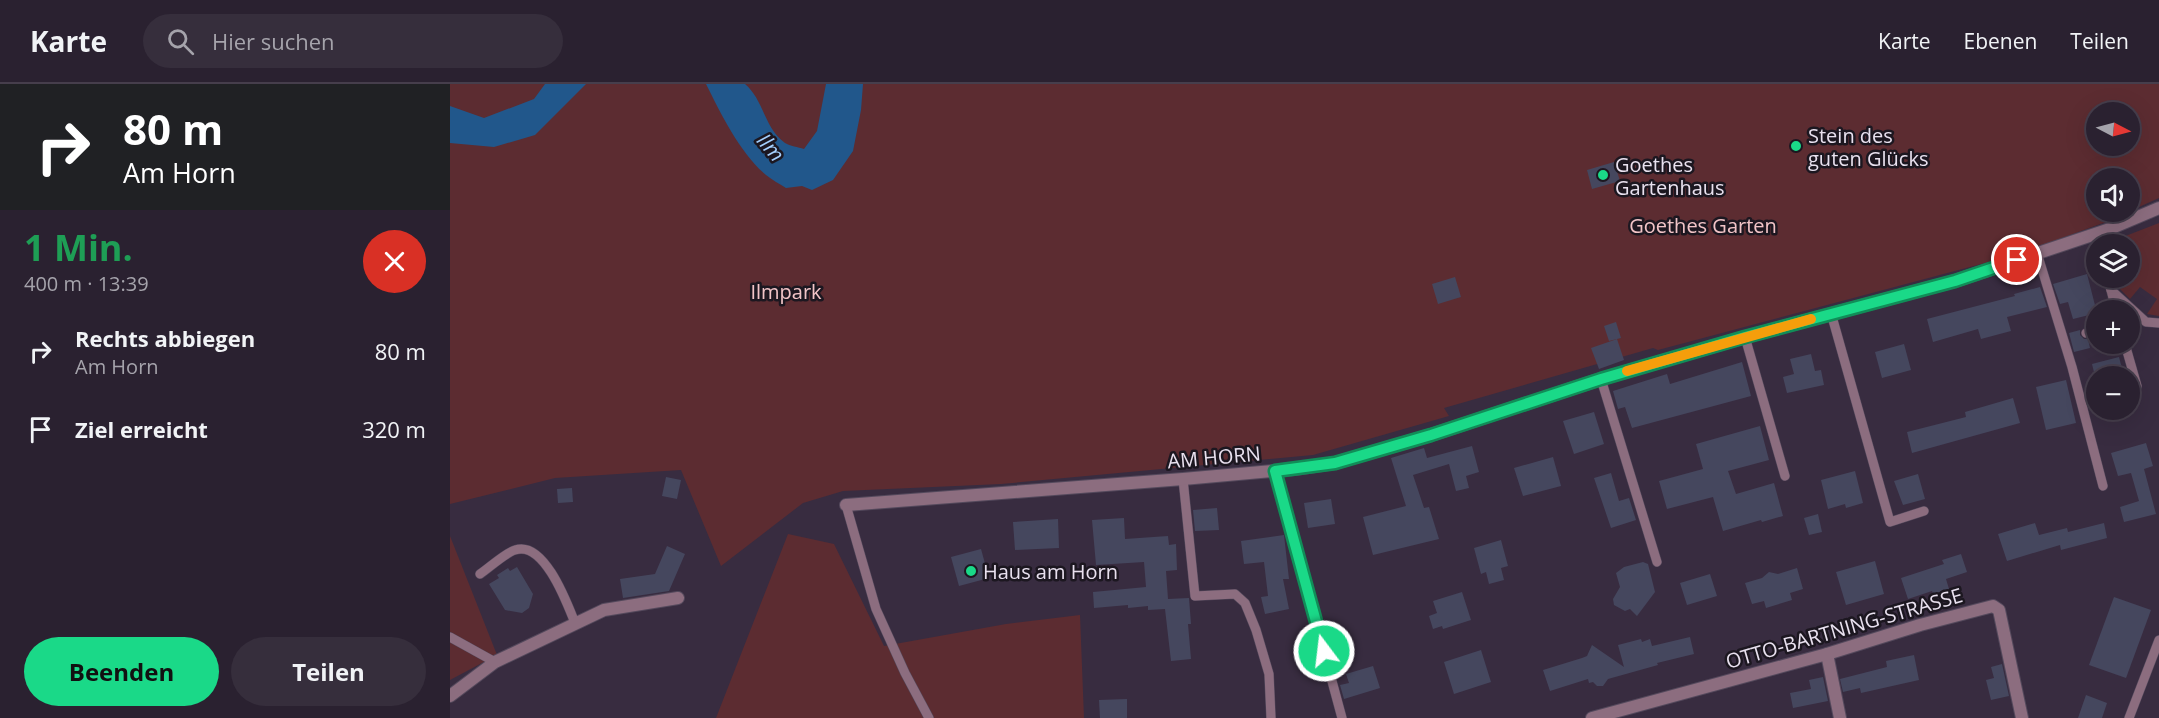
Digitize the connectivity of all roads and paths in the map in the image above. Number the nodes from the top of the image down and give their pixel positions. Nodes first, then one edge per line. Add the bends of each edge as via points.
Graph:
1 (2159, 208) edge
2 (2107, 230) junction
3 (2107, 234) edge
4 (2037, 254) junction
5 (2111, 290) joint
6 (2114, 300) edge
7 (1831, 313) junction
8 (2159, 323) edge
9 (1745, 337) junction
10 (1601, 379) junction
11 (1275, 471) junction
12 (1785, 476) dead end
13 (1183, 479) junction
14 (2103, 486) dead end
15 (846, 505) joint
16 (1924, 511) dead end
17 (1657, 562) dead end
18 (480, 574) dead end
19 (678, 598) dead end
20 (575, 623) junction
21 (450, 637) edge
22 (2159, 640) edge
23 (1827, 654) junction
24 (495, 662) junction
25 (450, 696) edge
26 (929, 718) edge
27 (1271, 718) edge
28 (1342, 718) edge
29 (1592, 718) edge
30 (1840, 718) edge
31 (2022, 718) edge
32 (2129, 718) edge

1 - 2 street, AM HORN
2 - 3 lane
2 - 4 street, AM HORN
4 - 7 street, AM HORN via 1955,281
4 - 14 lane
5 - 6 lane
5 - 8 lane via 2146,322
7 - 9 street, AM HORN
7 - 16 lane via 1890,522
9 - 10 street, AM HORN
9 - 12 lane
10 - 11 street, AM HORN via 1335,463
10 - 17 lane
11 - 13 street, AM HORN
11 - 28 lane
13 - 15 street, AM HORN
13 - 27 lane via 1195,596 1235,594 1245,603 1269,674
15 - 26 lane via 876,609
18 - 20 lane via 515,550 538,555 561,589
19 - 20 street via 604,610
20 - 24 street
21 - 24 lane
22 - 32 lane
23 - 29 street, OTTO-BARTNING-STRASSE
23 - 30 street
23 - 31 street, OTTO-BARTNING-STRASSE via 1993,606 2000,610
24 - 25 street

